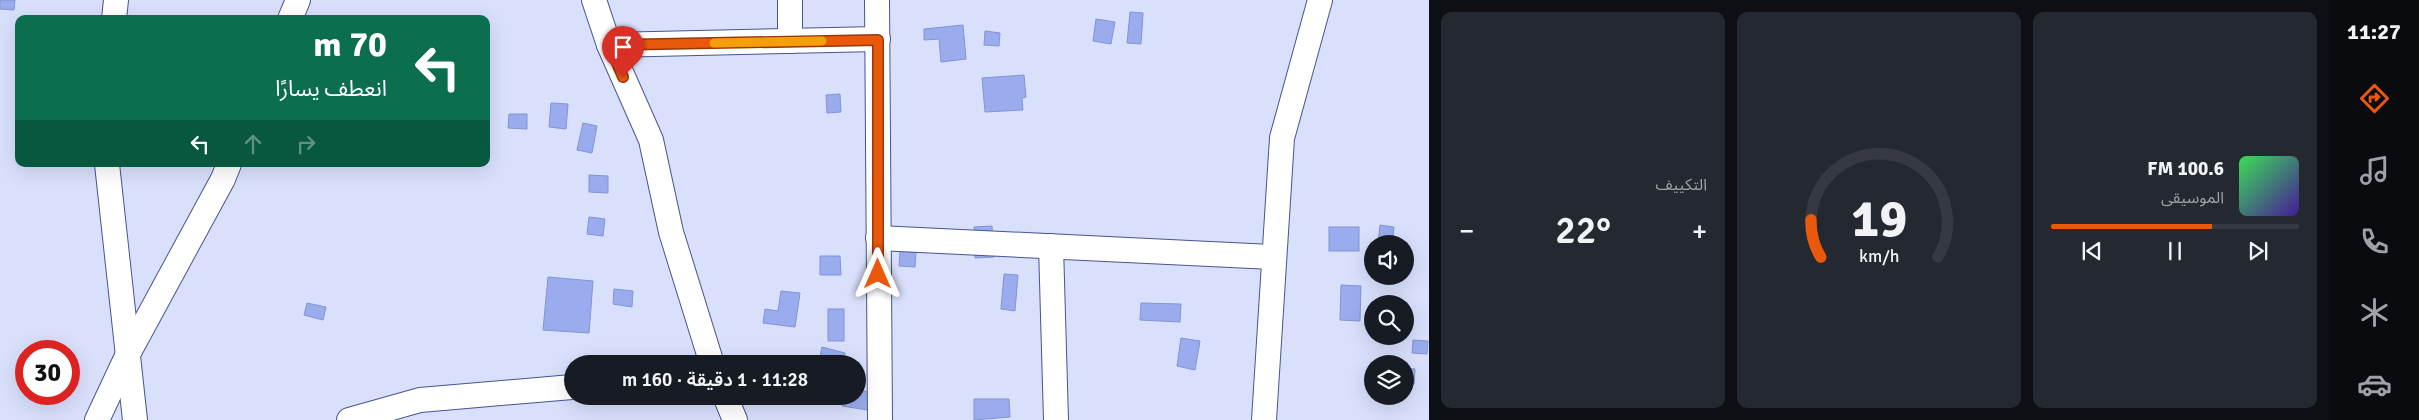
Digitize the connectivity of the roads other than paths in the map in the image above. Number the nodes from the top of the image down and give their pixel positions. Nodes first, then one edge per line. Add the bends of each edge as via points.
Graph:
1 (116, 0) edge
2 (298, 0) edge
3 (594, 0) edge
4 (790, 0) edge
5 (878, 0) edge
6 (1320, 0) edge
7 (114, 15) edge
8 (292, 15) edge
9 (878, 40) junction
10 (790, 41) junction
11 (609, 45) junction
12 (108, 167) edge
13 (228, 167) edge
14 (878, 238) junction
15 (1051, 246) junction
16 (1274, 257) junction
17 (128, 354) junction
18 (709, 355) edge
19 (564, 388) edge
20 (729, 405) edge
21 (96, 420) edge
22 (135, 420) edge
23 (349, 420) edge
24 (735, 420) edge
25 (880, 420) edge
26 (1056, 420) edge
27 (1264, 420) edge

1 - 7 street
2 - 8 street
3 - 11 street
4 - 10 street
5 - 9 street
6 - 16 street via 1282,138
9 - 10 street
9 - 14 street
10 - 11 street
11 - 18 street via 651,140 671,232
12 - 17 street
13 - 17 street
14 - 15 street
14 - 25 street
15 - 16 street
15 - 26 street
16 - 27 street
17 - 21 street
17 - 22 street
19 - 23 street via 420,400
20 - 24 street

